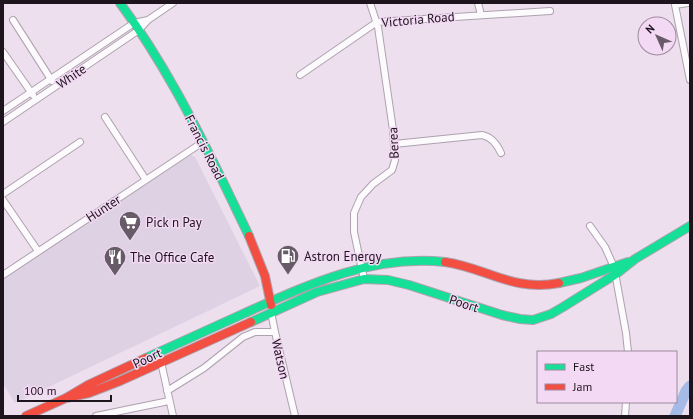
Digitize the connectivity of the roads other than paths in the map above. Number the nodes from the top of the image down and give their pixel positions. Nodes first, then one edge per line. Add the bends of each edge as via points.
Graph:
1 (120, 3) edge
2 (173, 3) edge
3 (370, 3) edge
4 (478, 3) edge
5 (688, 3) edge
6 (550, 11) dead end
7 (481, 14) junction
8 (13, 20) dead end
9 (377, 22) junction
10 (137, 27) junction
11 (3, 52) edge
12 (300, 75) dead end
13 (51, 79) junction
14 (690, 80) edge
15 (56, 86) junction
16 (31, 92) junction
17 (36, 100) junction
18 (3, 111) edge
19 (106, 117) dead end
20 (3, 122) edge
21 (80, 142) dead end
22 (203, 142) junction
23 (394, 144) junction
24 (501, 153) dead end
25 (146, 180) junction
26 (3, 194) edge
27 (3, 200) edge
28 (590, 226) dead end
29 (690, 226) edge
30 (38, 251) junction
31 (362, 268) junction
32 (615, 270) junction
33 (3, 275) edge
34 (364, 280) junction
35 (270, 301) junction
36 (271, 312) junction
37 (275, 332) junction
38 (628, 351) edge
39 (158, 353) junction
40 (161, 363) junction
41 (167, 391) junction
42 (66, 398) junction
43 (169, 401) junction
44 (626, 403) edge
45 (26, 416) edge
46 (96, 416) edge
47 (173, 416) edge
48 (295, 416) edge
49 (626, 416) edge

1 - 10 street, Francis Road
2 - 10 street
3 - 9 street, Berea
4 - 7 street
5 - 14 street via 675,5
6 - 7 street, Victoria Road
7 - 9 street, Victoria Road
8 - 13 street
9 - 12 street, Victoria Road
9 - 23 street, Berea
10 - 13 street, White
10 - 15 street, White
10 - 22 street, Francis Road via 167,74
11 - 16 street
13 - 15 street
13 - 16 street, White
15 - 17 street, White
16 - 17 street
16 - 18 street, White
17 - 20 street, White
19 - 25 street
21 - 26 street
22 - 25 street, Hunter
22 - 35 street, Francis Road via 253,246
23 - 24 street via 482,135 493,140
23 - 31 street, Berea via 395,160 392,170 367,190 354,212 353,225
25 - 30 street, Hunter
27 - 30 street
28 - 32 street via 605,247
29 - 32 street, Poort
30 - 33 street, Hunter
31 - 32 street, Poort via 409,261 446,262 505,281 541,285 576,280
31 - 34 street, Berea
31 - 35 street, Poort via 332,276
32 - 34 street, Poort via 550,314 533,320 502,315 409,284 388,280
32 - 38 street
34 - 36 street, Poort via 320,291
35 - 36 street, Watson
35 - 39 street, Poort
36 - 37 street, Watson
36 - 40 street, Poort
37 - 41 street via 255,332 243,337 204,368
37 - 48 street, Watson
39 - 40 street
39 - 42 street, Poort via 88,385
40 - 41 street
40 - 42 street, Poort via 89,393
41 - 43 street
42 - 45 street
43 - 46 street
43 - 47 street
44 - 49 street

